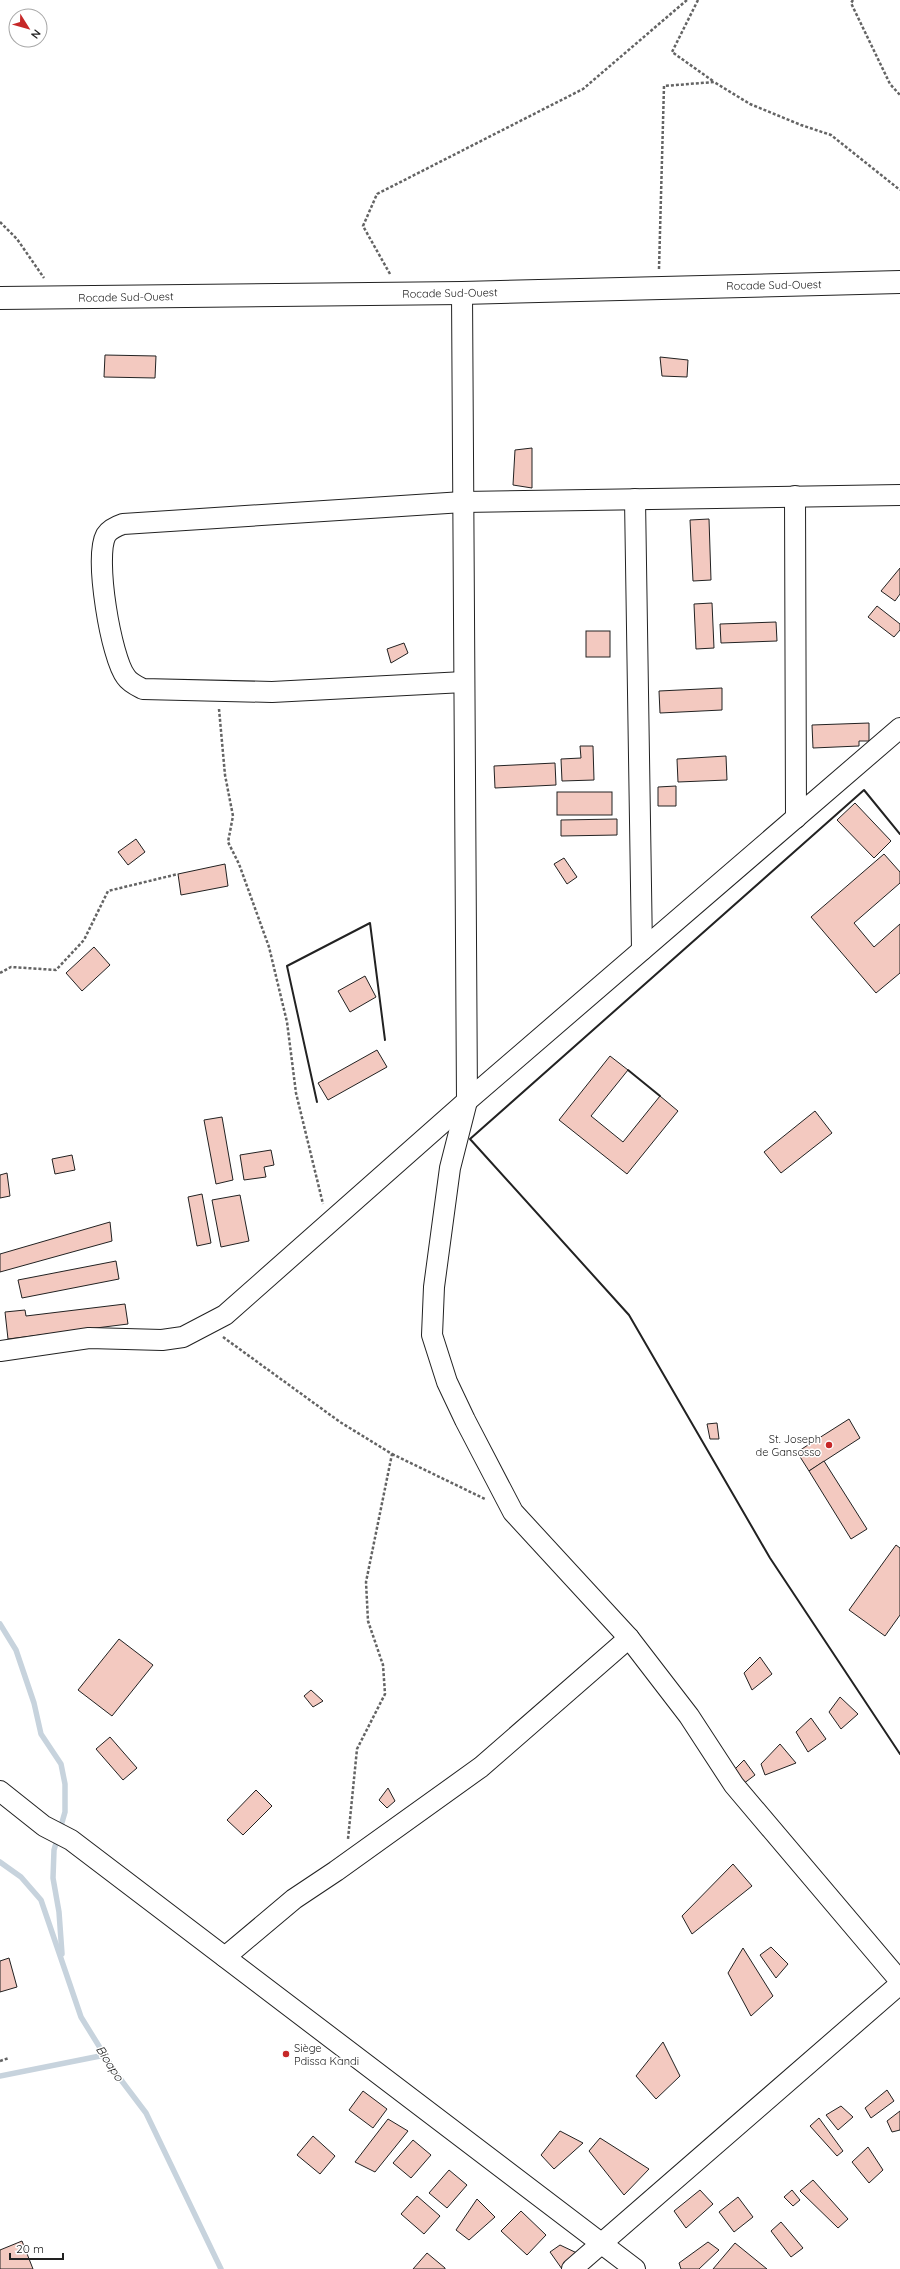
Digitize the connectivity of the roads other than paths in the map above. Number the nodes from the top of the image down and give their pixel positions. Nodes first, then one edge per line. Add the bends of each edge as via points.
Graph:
1 (900, 282) edge
2 (462, 293) junction
3 (0, 298) edge
4 (900, 495) edge
5 (795, 496) junction
6 (635, 499) junction
7 (463, 502) junction
8 (464, 682) junction
9 (900, 728) edge
10 (796, 818) junction
11 (642, 950) junction
12 (467, 1101) junction
13 (0, 1351) edge
14 (629, 1638) junction
15 (0, 1791) edge
16 (225, 1957) junction
17 (900, 1982) edge
18 (602, 2245) junction
19 (572, 2269) edge
20 (635, 2269) edge

1 - 2 main road, Rocade Sud-Ouest
2 - 3 main road, Rocade Sud-Ouest
2 - 7 street
4 - 5 street
5 - 6 street
5 - 10 street
6 - 7 street
6 - 11 street
7 - 8 street
7 - 8 street via 124,524 113,528 106,535 102,546 102,587 119,663 126,678 143,689 272,692
8 - 12 street
9 - 10 street
10 - 11 street
11 - 12 street
12 - 13 street via 240,1303 207,1326 183,1337 162,1340 89,1338
12 - 14 street via 450,1168 434,1287 432,1335 447,1382 513,1512
14 - 16 street via 482,1767 294,1899
14 - 17 street via 689,1716 734,1785
15 - 16 street via 44,1826 71,1840
16 - 18 street
17 - 18 street
18 - 19 street
18 - 20 street

